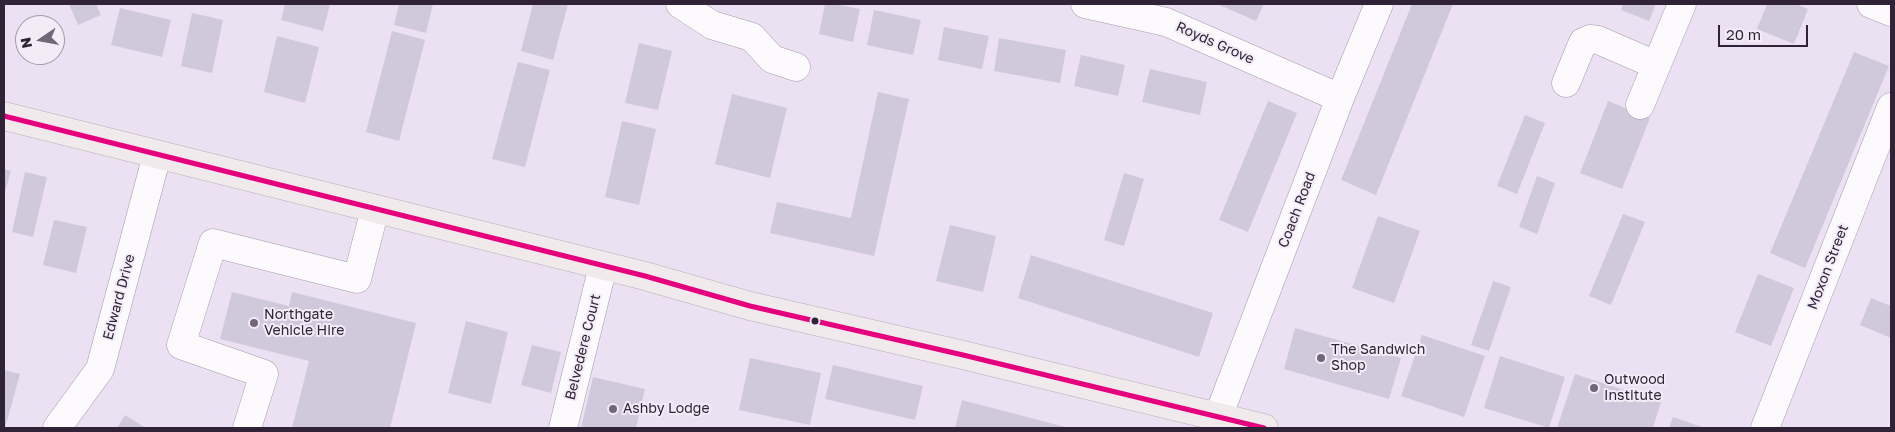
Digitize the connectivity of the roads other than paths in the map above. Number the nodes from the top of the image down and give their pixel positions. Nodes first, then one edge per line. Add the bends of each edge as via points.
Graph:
1 (680, 4) edge
2 (1084, 4) edge
3 (1379, 4) edge
4 (1682, 4) edge
5 (1871, 4) edge
6 (1891, 12) edge
7 (1656, 65) junction
8 (796, 67) dead end
9 (1566, 83) dead end
10 (1340, 98) junction
11 (1640, 105) dead end
12 (1891, 107) edge
13 (4, 116) edge
14 (157, 155) junction
15 (375, 209) junction
16 (603, 266) junction
17 (1218, 417) junction
18 (58, 428) edge
19 (247, 428) edge
20 (562, 428) edge
21 (1264, 428) edge
22 (1765, 428) edge

1 - 8 street via 712,25 752,37 772,59
2 - 10 street, Royds Grove via 1166,22
3 - 10 street, Coach Road
4 - 7 street
5 - 6 street
7 - 9 street via 1590,38 1583,42
7 - 11 street
10 - 17 street, Coach Road
12 - 22 street, Moxon Street
13 - 14 main road
14 - 15 main road
14 - 18 street, Edward Drive via 100,369
15 - 16 main road
15 - 19 street via 357,279 213,243 181,345 264,374
16 - 17 main road via 750,306
16 - 20 street, Belvedere Court
17 - 21 main road

